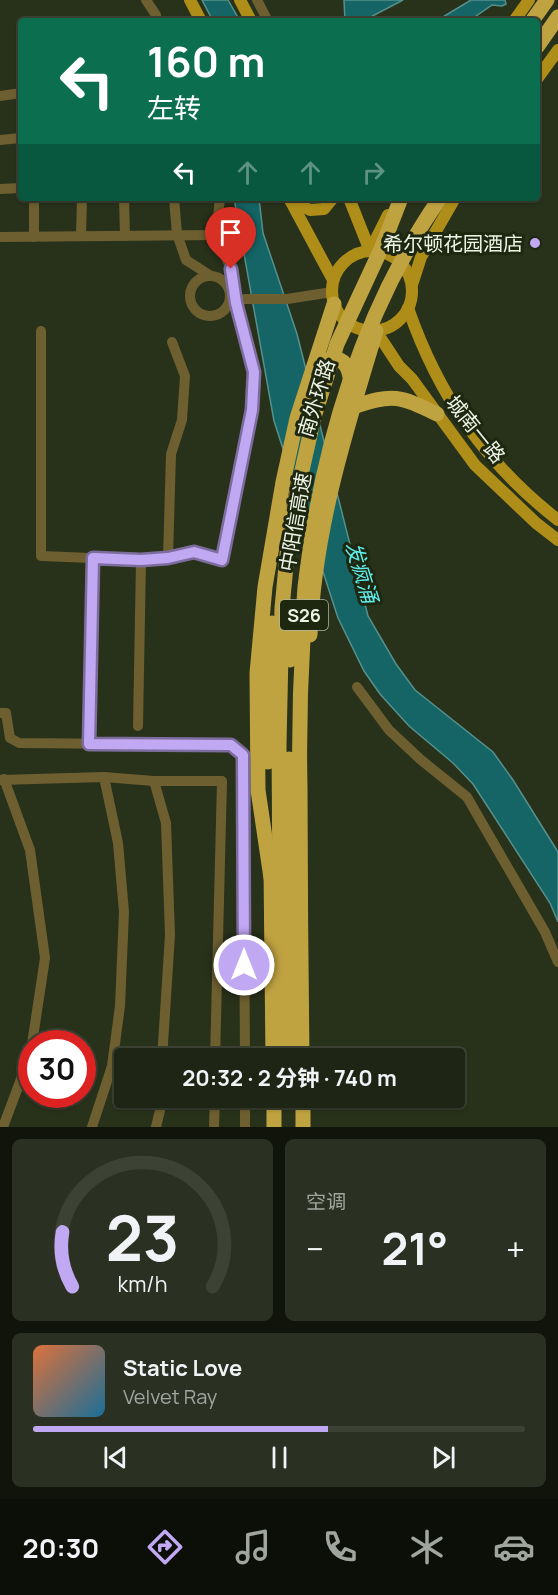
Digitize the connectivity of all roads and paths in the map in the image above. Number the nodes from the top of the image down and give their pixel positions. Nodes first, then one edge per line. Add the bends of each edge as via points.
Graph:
1 (146, 0) edge
2 (190, 0) edge
3 (240, 0) edge
4 (257, 0) edge
5 (529, 0) edge
6 (547, 0) edge
7 (533, 14) edge
8 (157, 18) edge
9 (199, 18) edge
10 (249, 18) edge
11 (266, 18) edge
12 (516, 18) edge
13 (556, 25) edge
14 (540, 44) edge
15 (558, 50) edge
16 (540, 54) edge
17 (540, 76) edge
18 (18, 93) edge
19 (0, 96) edge
20 (18, 138) edge
21 (0, 140) edge
22 (18, 188) edge
23 (0, 189) edge
24 (34, 201) edge
25 (82, 201) edge
26 (124, 201) edge
27 (174, 201) edge
28 (220, 201) edge
29 (291, 201) edge
30 (294, 201) edge
31 (331, 201) edge
32 (350, 201) edge
33 (395, 201) edge
34 (401, 201) edge
35 (402, 201) edge
36 (429, 201) edge
37 (438, 201) edge
38 (454, 201) edge
39 (177, 234) junction
40 (216, 235) junction
41 (81, 236) junction
42 (125, 236) junction
43 (0, 237) edge
44 (34, 237) junction
45 (370, 251) junction
46 (211, 276) junction
47 (412, 285) junction
48 (333, 292) junction
49 (237, 302) junction
50 (408, 308) junction
51 (41, 330) dead end
52 (376, 331) junction
53 (172, 342) dead end
54 (312, 370) junction
55 (353, 407) junction
56 (437, 414) junction
57 (487, 454) junction
58 (476, 465) junction
59 (558, 519) edge
60 (558, 540) edge
61 (93, 558) junction
62 (168, 558) junction
63 (141, 560) junction
64 (357, 687) dead end
65 (0, 713) edge
66 (138, 726) dead end
67 (89, 744) junction
68 (104, 777) junction
69 (2, 780) edge
70 (154, 781) junction
71 (271, 878) junction
72 (293, 880) junction
73 (558, 962) edge
74 (34, 1030) edge
75 (163, 1048) edge
76 (215, 1048) edge
77 (245, 1048) edge
78 (273, 1048) edge
79 (281, 1048) edge
80 (294, 1048) edge
81 (302, 1048) edge
82 (18, 1087) edge
83 (161, 1108) edge
84 (215, 1108) edge
85 (245, 1108) edge
86 (274, 1108) edge
87 (281, 1108) edge
88 (294, 1108) edge
89 (303, 1108) edge
90 (3, 1127) edge
91 (92, 1127) edge
92 (156, 1127) edge
93 (214, 1127) edge
94 (245, 1127) edge
95 (274, 1127) edge
96 (281, 1127) edge
97 (294, 1127) edge
98 (303, 1127) edge

1 - 8 street
2 - 9 main road
3 - 10 main road
4 - 11 street
5 - 12 main road
6 - 7 highway
13 - 14 highway
13 - 16 highway
15 - 17 main road
18 - 19 street
20 - 21 street
22 - 23 street
24 - 44 street
25 - 41 street
26 - 42 street
27 - 39 street
28 - 40 street
29 - 48 main road
30 - 31 main road via 310,210 324,209
32 - 45 main road
33 - 45 main road
34 - 71 highway, 南外环路, bridge via 346,307 318,379 289,499 272,625 268,691
35 - 79 highway, 中阳信高速 / S26, bridge via 337,344 314,417 290,524 282,608 279,744
36 - 72 highway, 南外环路, bridge via 384,279 357,337 328,423 308,511 297,574 290,656
37 - 81 highway, 中阳信高速 / S26, bridge via 381,301 359,355 332,441 313,531 305,581 299,705
38 - 47 main road via 430,238
39 - 40 street
39 - 42 street
39 - 46 street via 186,260
40 - 49 street via 231,269
41 - 42 street
41 - 44 street
43 - 44 street
45 - 47 main road via 382,252 402,264
45 - 48 main road via 347,260 339,269
46 - 49 street via 228,287
46 - 49 street via 199,280 191,290 192,302 199,312 211,316
47 - 50 main road
48 - 49 street
48 - 52 main road via 341,316 351,325
48 - 54 highway
49 - 62 street via 254,372 252,410 222,560 194,552
50 - 52 main road via 401,319
50 - 57 main road, 城南一路 via 446,396
51 - 61 street via 41,556
52 - 55 highway
52 - 56 main road, 城南一路
53 - 62 street via 184,376 182,420 171,454
54 - 55 highway via 330,358 344,362 351,374
54 - 71 highway via 287,462 265,587 257,674 258,790
55 - 56 highway via 391,397
55 - 72 highway via 317,556
56 - 58 main road, 城南一路
57 - 58 main road
57 - 59 main road, 城南一路
58 - 60 main road, 城南一路
61 - 63 street
61 - 67 street
62 - 63 street
63 - 66 street
64 - 73 street via 390,730 466,797 545,932
65 - 67 street via 6,713 10,738 19,743
67 - 77 street via 231,745 243,755
68 - 69 street
68 - 70 street
68 - 91 street via 117,843 124,912 120,1006 112,1066
69 - 74 street via 30,850 45,958
70 - 75 street via 166,823 170,935
70 - 76 street via 222,781
71 - 78 highway
72 - 80 highway
82 - 90 street
83 - 92 street
84 - 93 street
85 - 94 street
86 - 95 highway
87 - 96 highway
88 - 97 highway
89 - 98 highway

